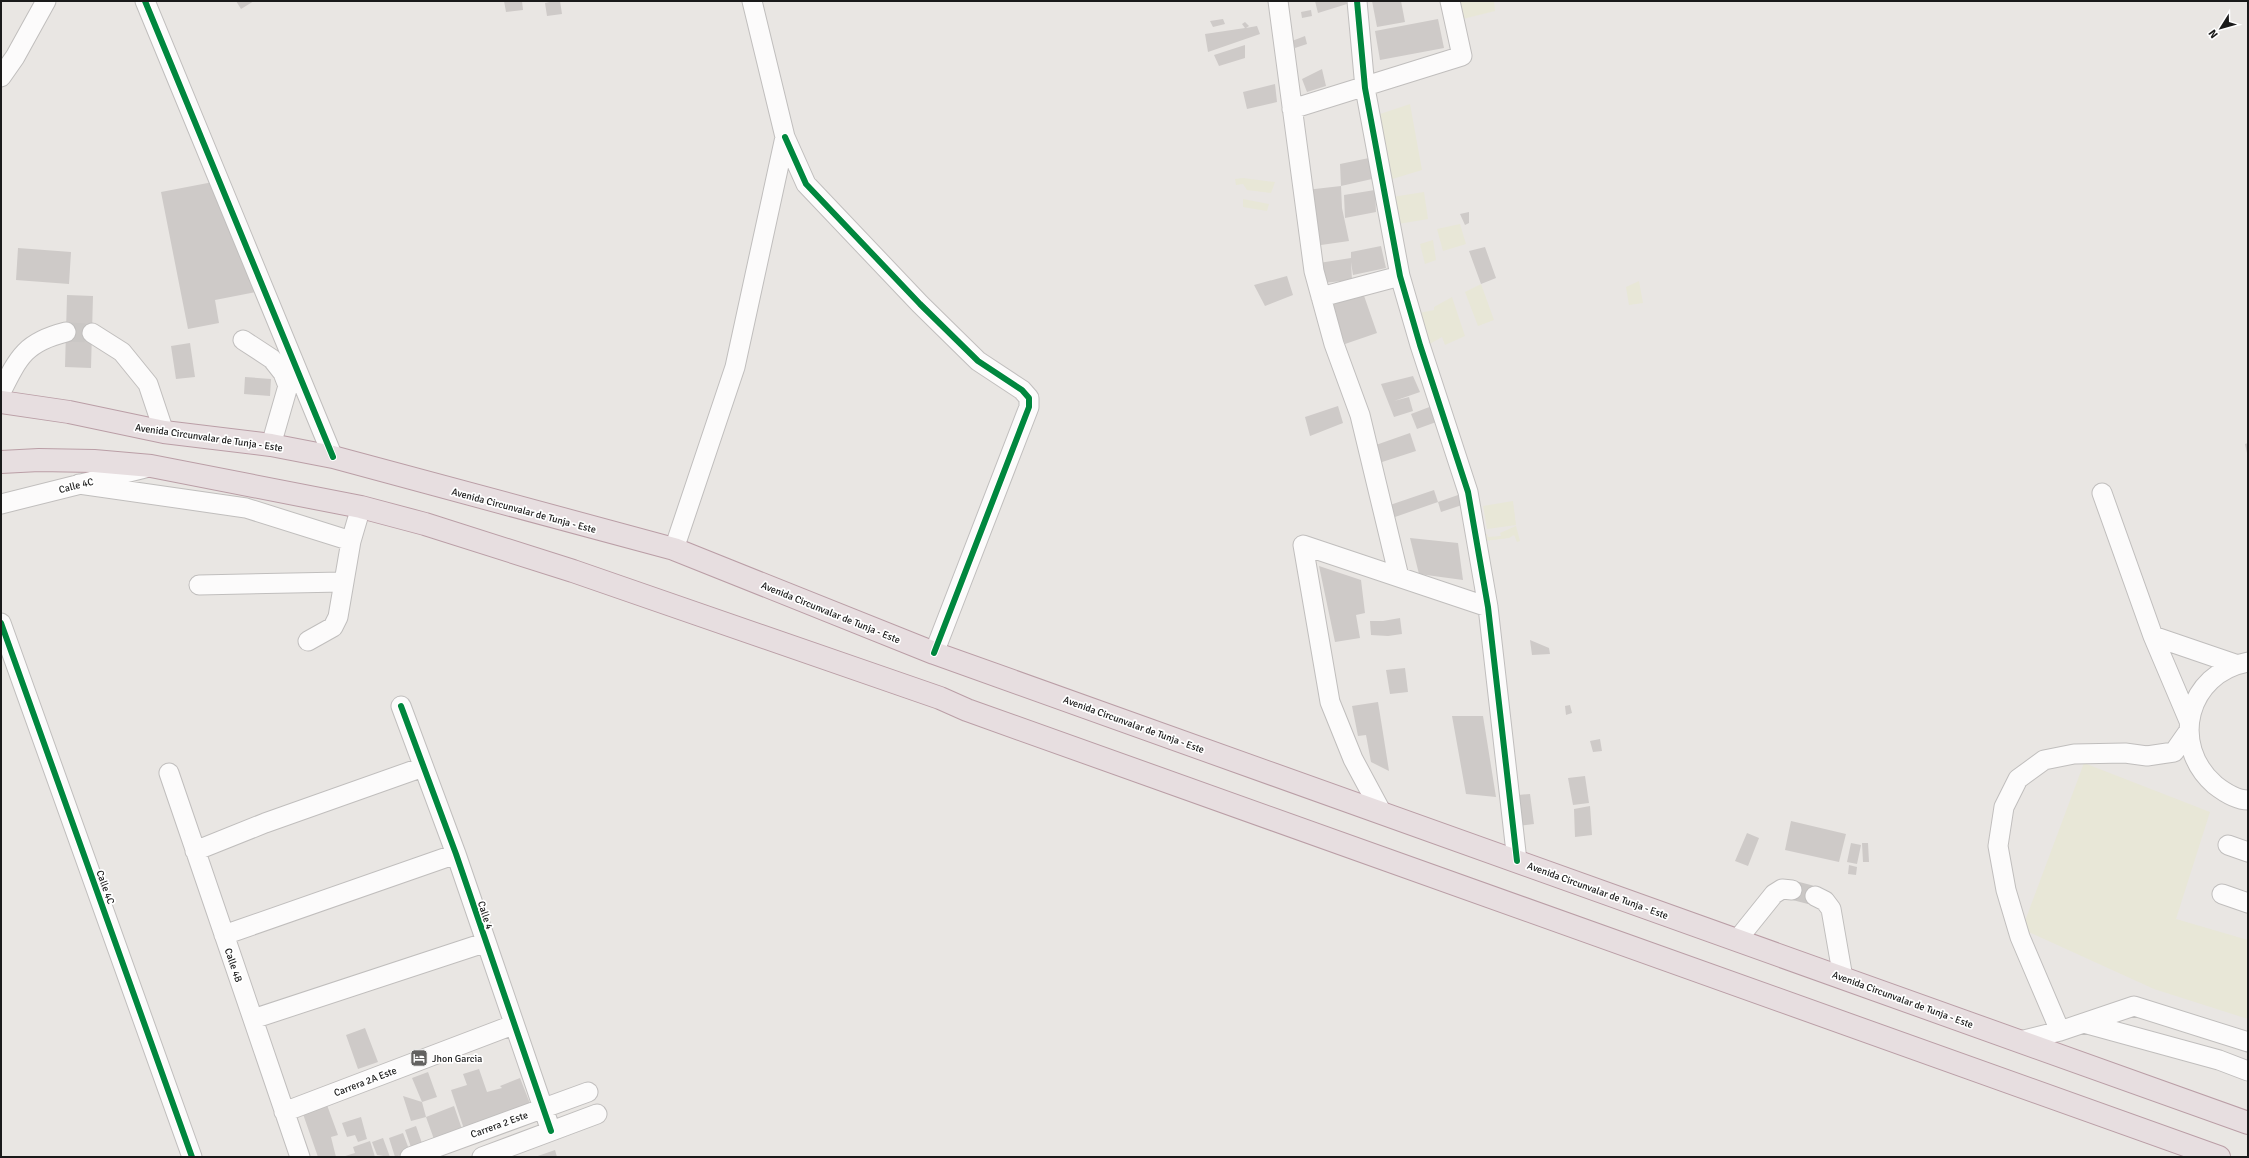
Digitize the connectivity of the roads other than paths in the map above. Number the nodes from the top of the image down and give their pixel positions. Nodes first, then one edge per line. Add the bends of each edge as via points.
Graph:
1 (46, 1) edge
2 (145, 1) edge
3 (752, 1) edge
4 (1278, 1) edge
5 (1356, 1) edge
6 (1450, 1) edge
7 (1, 77) edge
8 (1365, 88) junction
9 (1292, 109) junction
10 (785, 137) junction
11 (1400, 276) junction
12 (1321, 298) junction
13 (66, 332) tunnel mouth
14 (92, 333) tunnel mouth
15 (243, 340) dead end
16 (1, 392) edge
17 (1, 402) edge
18 (164, 432) junction
19 (271, 445) junction
20 (333, 457) junction
21 (1, 462) edge
22 (151, 466) junction
23 (79, 484) junction
24 (2102, 493) dead end
25 (1, 504) edge
26 (361, 507) junction
27 (351, 541) junction
28 (674, 550) junction
29 (1399, 577) junction
30 (342, 582) junction
31 (199, 585) dead end
32 (1488, 607) junction
33 (1, 623) edge
34 (2153, 636) junction
35 (308, 640) dead end
36 (934, 653) junction
37 (2242, 663) edge
38 (401, 706) dead end
39 (2189, 727) junction
40 (423, 767) junction
41 (169, 773) dead end
42 (2248, 800) edge
43 (1382, 813) junction
44 (2228, 845) dead end
45 (195, 851) junction
46 (2248, 852) edge
47 (456, 854) junction
48 (1517, 862) junction
49 (1792, 890) tunnel mouth
50 (2222, 894) dead end
51 (1815, 896) tunnel mouth
52 (2248, 903) edge
53 (224, 935) junction
54 (1737, 940) junction
55 (484, 943) junction
56 (1842, 978) junction
57 (253, 1019) junction
58 (2084, 1023) junction
59 (513, 1025) junction
60 (2060, 1031) junction
61 (2020, 1041) junction
62 (2248, 1042) edge
63 (2248, 1071) edge
64 (588, 1092) dead end
65 (544, 1108) junction
66 (284, 1112) junction
67 (597, 1114) dead end
68 (2248, 1122) edge
69 (551, 1131) junction
70 (192, 1157) edge
71 (300, 1157) edge
72 (410, 1157) edge
73 (482, 1157) edge
74 (2219, 1157) edge

1 - 7 street
2 - 20 street
3 - 10 street
4 - 9 street
5 - 8 street
6 - 8 street via 1462,56
8 - 9 street
8 - 11 street
9 - 12 street via 1314,271
10 - 28 street via 735,368
10 - 36 street via 806,184 978,361 1022,390 1029,398 1029,407
11 - 12 street
11 - 32 street via 1468,492
12 - 29 street via 1334,344 1360,414
13 - 16 street via 44,337 24,351
14 - 18 street via 122,352 148,384
15 - 19 street via 272,359 283,373 288,386
17 - 18 highway, Avenida Circunvalar de Tunja - Este via 69,412
18 - 19 highway, Avenida Circunvalar de Tunja - Este
19 - 20 highway, Avenida Circunvalar de Tunja - Este
20 - 28 highway, Avenida Circunvalar de Tunja - Este
21 - 22 highway via 94,461
22 - 23 street, Calle 4C
22 - 26 highway
23 - 25 street, Calle 4C
23 - 27 street via 246,508
24 - 34 street
26 - 27 street
26 - 74 highway via 425,524 573,571 940,698 975,713
27 - 30 street
28 - 36 highway, Avenida Circunvalar de Tunja - Este
29 - 32 street
29 - 43 street via 1303,545 1330,702 1353,759
30 - 31 street
30 - 35 street via 338,617 333,627
32 - 48 street
33 - 70 street, Calle 4C
34 - 37 street
34 - 39 street
36 - 43 highway, Avenida Circunvalar de Tunja - Este
37 - 39 street via 2213,677 2197,697
38 - 40 street, Calle 4
39 - 42 street via 2193,756 2205,776 2222,791
39 - 60 street via 2174,752 2147,756 2074,754 2044,760 2018,779 2004,807 1998,846 2006,890 2020,936
40 - 45 street via 265,823
40 - 47 street, Calle 4
41 - 45 street, Calle 4B
43 - 48 highway, Avenida Circunvalar de Tunja - Este
44 - 46 street
45 - 53 street, Calle 4B
47 - 53 street
47 - 55 street, Calle 4
48 - 54 highway, Avenida Circunvalar de Tunja - Este
49 - 54 street via 1782,889 1774,894
50 - 52 street
51 - 56 street via 1825,900 1831,909
53 - 57 street, Calle 4B
54 - 56 highway, Avenida Circunvalar de Tunja - Este
55 - 57 street
55 - 59 street, Calle 4
56 - 61 highway, Avenida Circunvalar de Tunja - Este
57 - 66 street, Calle 4B
58 - 60 street
58 - 62 street via 2134,1006
58 - 63 street via 2219,1060
59 - 65 street, Calle 4
59 - 66 street, Carrera 2A Este
60 - 61 street
61 - 68 highway, Avenida Circunvalar de Tunja - Este
64 - 65 street, Carrera 2 Este
65 - 69 street, Calle 4
65 - 72 street, Carrera 2 Este
66 - 71 street, Calle 4B
67 - 69 street
69 - 73 street

